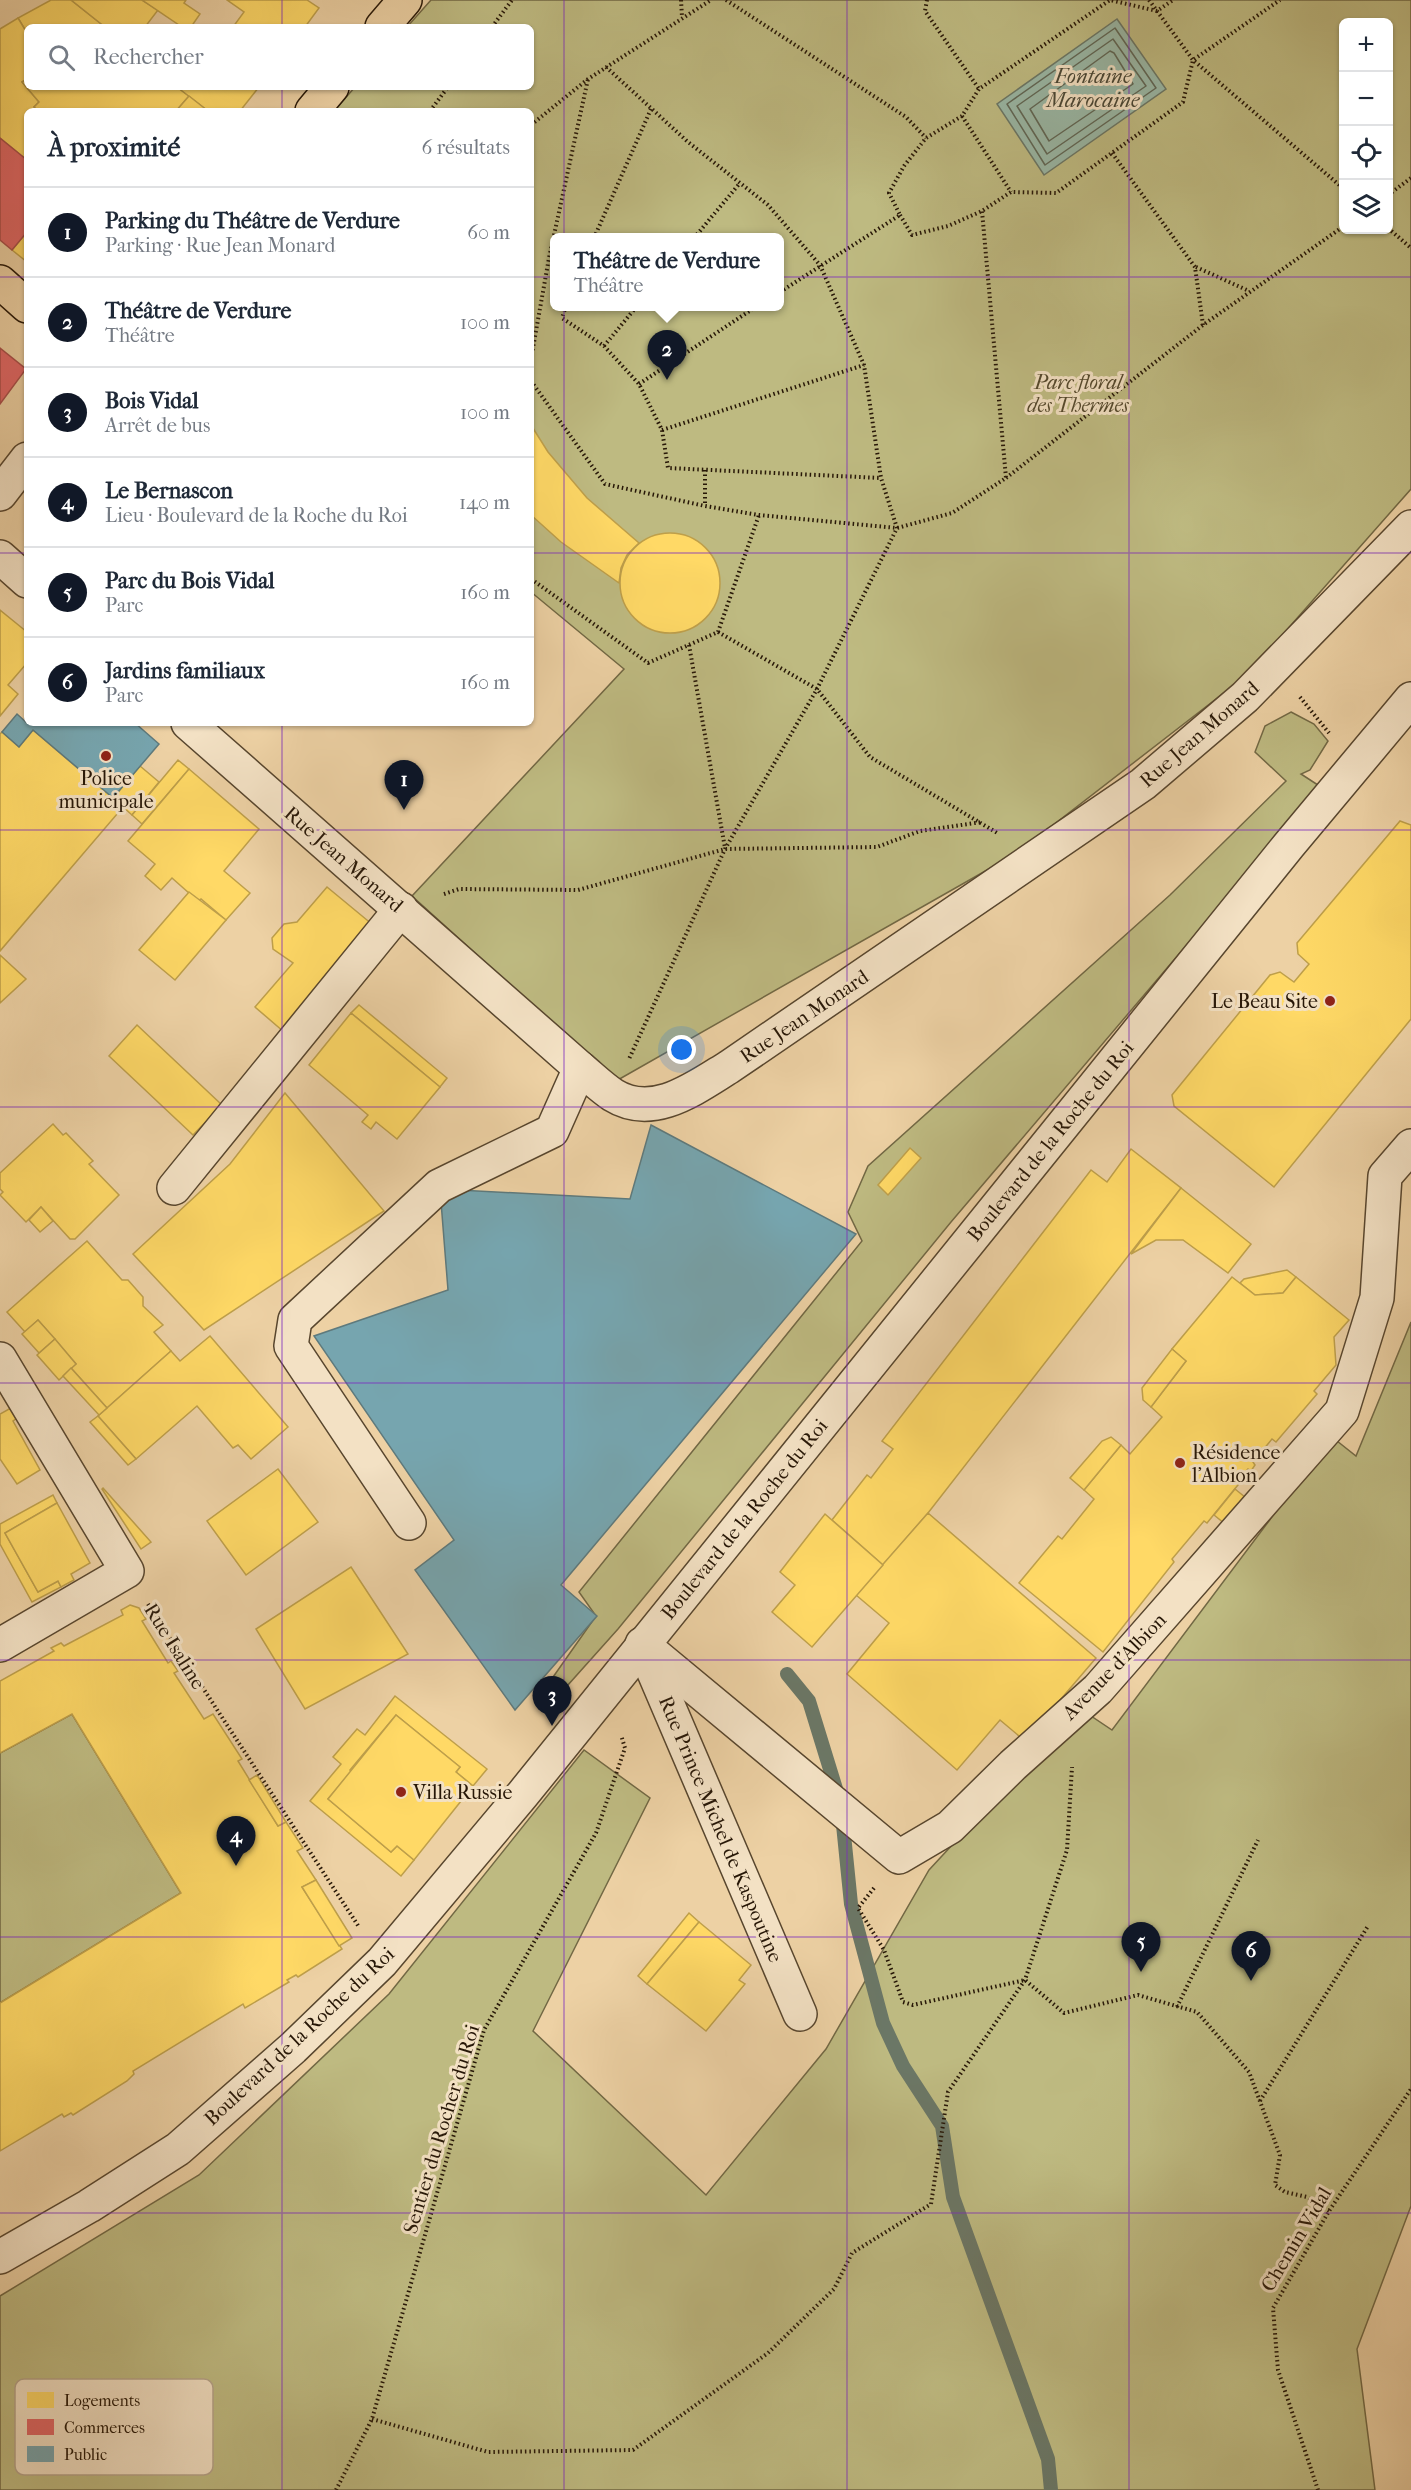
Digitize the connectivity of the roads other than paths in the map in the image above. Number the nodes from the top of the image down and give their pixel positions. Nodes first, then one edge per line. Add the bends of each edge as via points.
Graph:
1 (405, 0) edge
2 (385, 24) edge
3 (330, 90) edge
4 (314, 108) edge
5 (0, 282) edge
6 (24, 303) edge
7 (24, 463) edge
8 (0, 494) edge
9 (1411, 527) edge
10 (0, 557) edge
11 (24, 578) edge
12 (1411, 699) edge
13 (191, 726) edge
14 (400, 909) junction
15 (580, 1068) junction
16 (1411, 1146) edge
17 (174, 1188) dead end
18 (0, 1359) edge
19 (409, 1523) dead end
20 (642, 1644) junction
21 (0, 1645) edge
22 (800, 2014) dead end
23 (0, 2257) edge

1 - 2 main road
3 - 4 main road
5 - 6 main road
7 - 8 street
9 - 15 street, Rue Jean Monard via 1245,698 1143,784 739,1061 689,1092 655,1105 632,1104 613,1095
10 - 11 street
12 - 20 street, Boulevard de la Roche du Roi
13 - 14 street, Rue Jean Monard
14 - 15 street, Rue Jean Monard
14 - 17 street
15 - 19 street via 552,1131 439,1186 295,1320 291,1346
16 - 20 street, Avenue d'Albion via 1385,1176 1377,1298 1342,1411 1098,1689 950,1827 899,1857
18 - 21 street via 127,1571
20 - 22 street, Rue Prince Michel de Kaspoutine
20 - 23 street, Boulevard de la Roche du Roi via 382,1962 293,2048 178,2149

